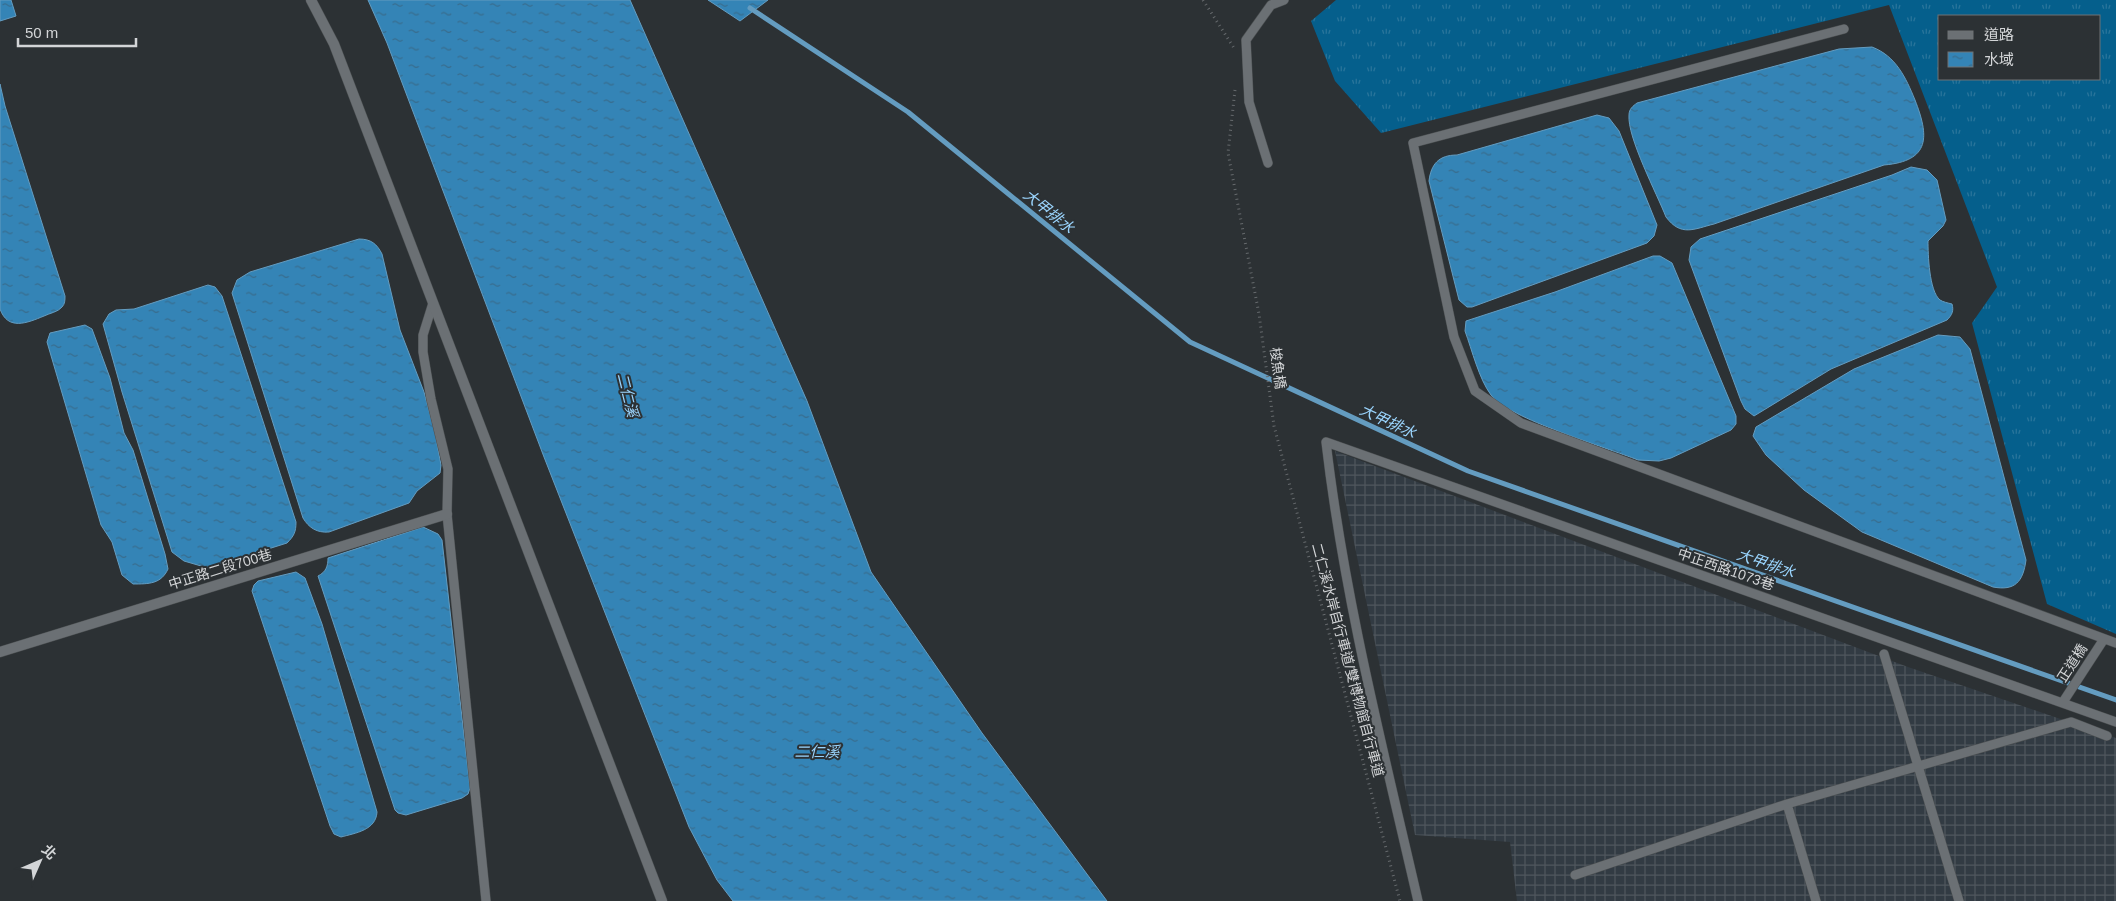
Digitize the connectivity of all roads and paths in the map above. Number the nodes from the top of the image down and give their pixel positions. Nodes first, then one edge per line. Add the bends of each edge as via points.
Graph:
1 (311, 0) edge
2 (1203, 0) edge
3 (1284, 0) edge
4 (1844, 29) dead end
5 (1235, 50) dead end
6 (1236, 85) dead end
7 (1268, 163) dead end
8 (433, 303) junction
9 (1274, 426) joint
10 (447, 514) junction
11 (2104, 639) junction
12 (2116, 643) edge
13 (0, 652) edge
14 (1884, 654) dead end
15 (2063, 702) junction
16 (2116, 722) edge
17 (2106, 736) dead end
18 (1917, 768) junction
19 (1787, 804) junction
20 (1575, 875) dead end
21 (486, 901) edge
22 (662, 901) edge
23 (1400, 901) edge
24 (1418, 901) edge
25 (1816, 901) edge
26 (1959, 901) edge

1 - 8 street via 334,44
2 - 5 path
3 - 7 lane via 1272,5 1246,40 1249,102
4 - 11 lane via 1413,144 1454,337 1475,391 1522,423
6 - 9 path, 梭魚橋 via 1228,153 1259,314
8 - 10 lane via 423,335 423,352 448,469
8 - 22 street
9 - 23 path, 二仁溪水岸自行車道/雙博物館自行車道
10 - 13 street, 中正路二段700巷
10 - 21 lane
11 - 12 lane
11 - 15 lane, 正道橋
14 - 18 lane
15 - 16 lane, 中正西路1073巷
15 - 24 lane, 中正西路1073巷 via 1326,442 1334,508 1368,680
17 - 18 lane via 2071,722
18 - 19 lane
18 - 26 lane
19 - 20 lane
19 - 25 lane

